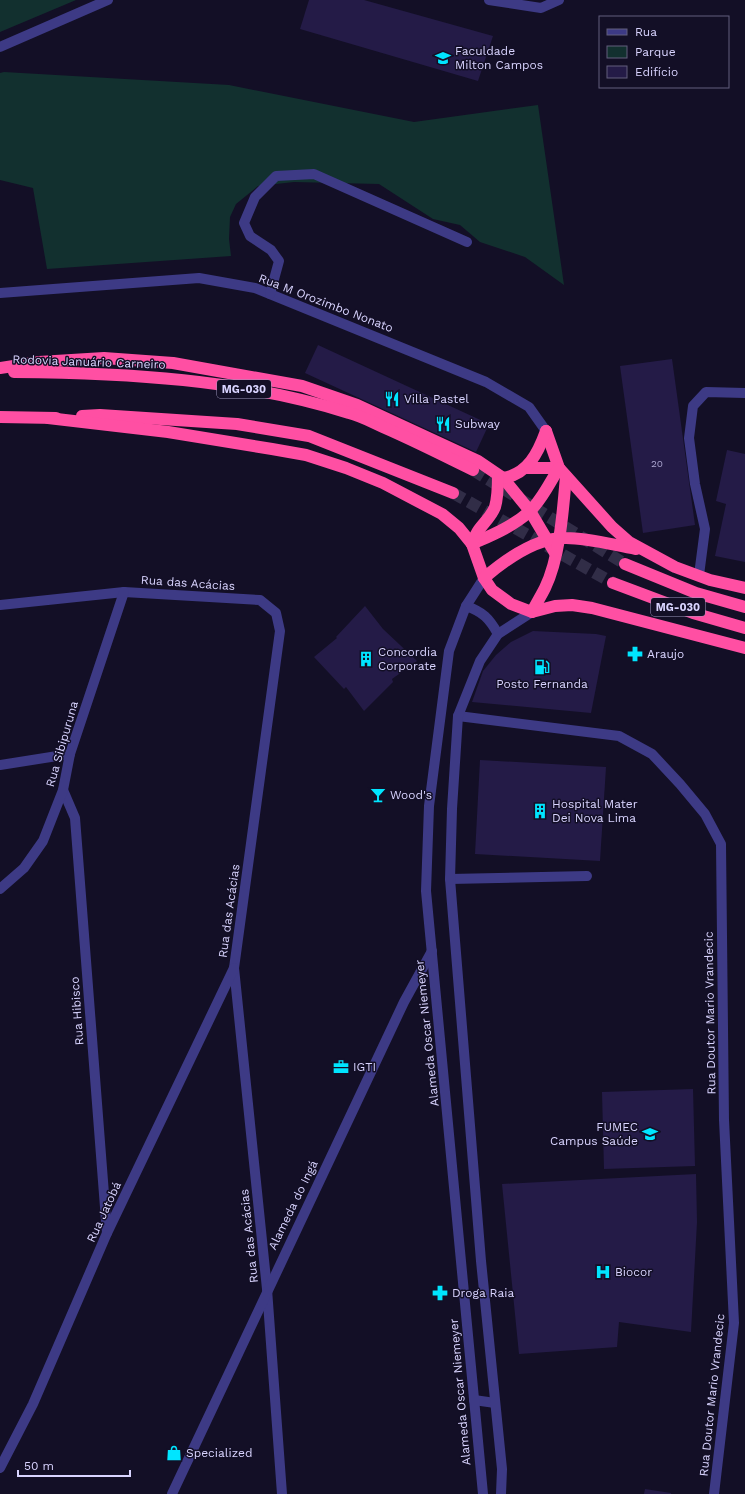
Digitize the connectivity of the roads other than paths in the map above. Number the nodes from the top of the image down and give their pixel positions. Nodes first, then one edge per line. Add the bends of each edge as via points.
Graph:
1 (108, 0) edge
2 (489, 0) edge
3 (559, 0) edge
4 (0, 47) edge
5 (467, 242) dead end
6 (0, 293) edge
7 (270, 294) junction
8 (0, 368) edge
9 (0, 372) edge
10 (745, 393) edge
11 (0, 417) edge
12 (48, 418) junction
13 (546, 431) junction
14 (526, 468) junction
15 (473, 470) tunnel mouth
16 (563, 472) junction
17 (500, 477) junction
18 (453, 493) tunnel mouth
19 (530, 512) junction
20 (553, 540) junction
21 (472, 544) junction
22 (640, 549) junction
23 (625, 564) tunnel mouth
24 (699, 576) junction
25 (484, 578) junction
26 (613, 582) tunnel mouth
27 (745, 588) edge
28 (124, 592) junction
29 (0, 605) edge
30 (466, 606) junction
31 (745, 607) edge
32 (532, 612) junction
33 (745, 628) edge
34 (498, 634) junction
35 (745, 648) edge
36 (458, 716) junction
37 (70, 754) junction
38 (0, 765) edge
39 (63, 790) junction
40 (586, 876) dead end
41 (450, 879) junction
42 (0, 888) edge
43 (432, 951) junction
44 (234, 968) junction
45 (107, 1233) junction
46 (267, 1289) junction
47 (474, 1400) junction
48 (495, 1402) junction
49 (0, 1468) edge
50 (172, 1494) edge
51 (282, 1494) edge
52 (483, 1494) edge
53 (501, 1494) edge
54 (714, 1494) edge

1 - 4 street
2 - 3 street via 541,8
5 - 7 street via 314,174 276,176 254,197 244,223 250,236 271,250 279,261
6 - 7 street, Rua M Orozimbo Nonato via 199,278 255,288
7 - 13 street, Rua M Orozimbo Nonato via 486,382 529,407
8 - 17 highway via 39,362 104,358 173,364 302,386 357,405 422,434 478,461
9 - 15 highway, Rodovia Januário Carneiro / MG-030 via 140,375 299,398 351,413 420,443
10 - 24 street via 706,392 693,406 689,438 695,484 705,529
11 - 12 highway
12 - 18 highway via 100,415 237,424 309,436
12 - 21 highway via 168,432 306,455 383,483 436,511 459,528
13 - 14 highway via 537,453
13 - 16 highway
14 - 16 highway
14 - 17 highway
16 - 19 highway
16 - 20 highway
16 - 22 highway via 612,527
17 - 19 highway
17 - 21 highway via 495,507 475,533
19 - 20 highway
19 - 21 highway via 506,529
20 - 22 highway via 596,542
20 - 25 highway via 507,559
20 - 32 highway via 555,553 546,587
21 - 25 highway
22 - 24 highway
23 - 31 highway, MG-030 via 696,593
24 - 27 highway
25 - 30 street, Alameda Oscar Niemeyer
25 - 32 highway via 492,590 511,604
26 - 33 highway, MG-030 via 694,613
28 - 29 street, Rua das Acácias
28 - 37 street, Rua Sibipuruna
28 - 44 street, Rua das Acácias via 260,600 276,613 280,630
30 - 34 street via 479,610
30 - 43 street, Alameda Oscar Niemeyer via 450,652 429,806 426,891
32 - 34 street
32 - 35 highway via 555,606 592,608
34 - 36 street via 480,661
36 - 41 street
36 - 54 street, Rua Doutor Mario Vrandecic via 619,736 652,754 705,814 721,844 724,1120 734,1323
37 - 38 street
37 - 39 street, Rua Sibipuruna
39 - 42 street, Rua Sibipuruna via 43,841 24,868
39 - 45 street, Rua Hibisco via 76,818
40 - 41 street
41 - 48 street via 480,1253
43 - 46 street, Alameda do Ingá via 404,1002
43 - 47 street, Alameda Oscar Niemeyer
44 - 45 street, Rua Jatobá
44 - 46 street, Rua das Acácias
45 - 49 street, Rua Jatobá via 33,1404
46 - 50 street, Alameda do Ingá
46 - 51 street, Rua das Acácias
47 - 48 street
47 - 52 street, Alameda Oscar Niemeyer
48 - 53 street via 502,1469

